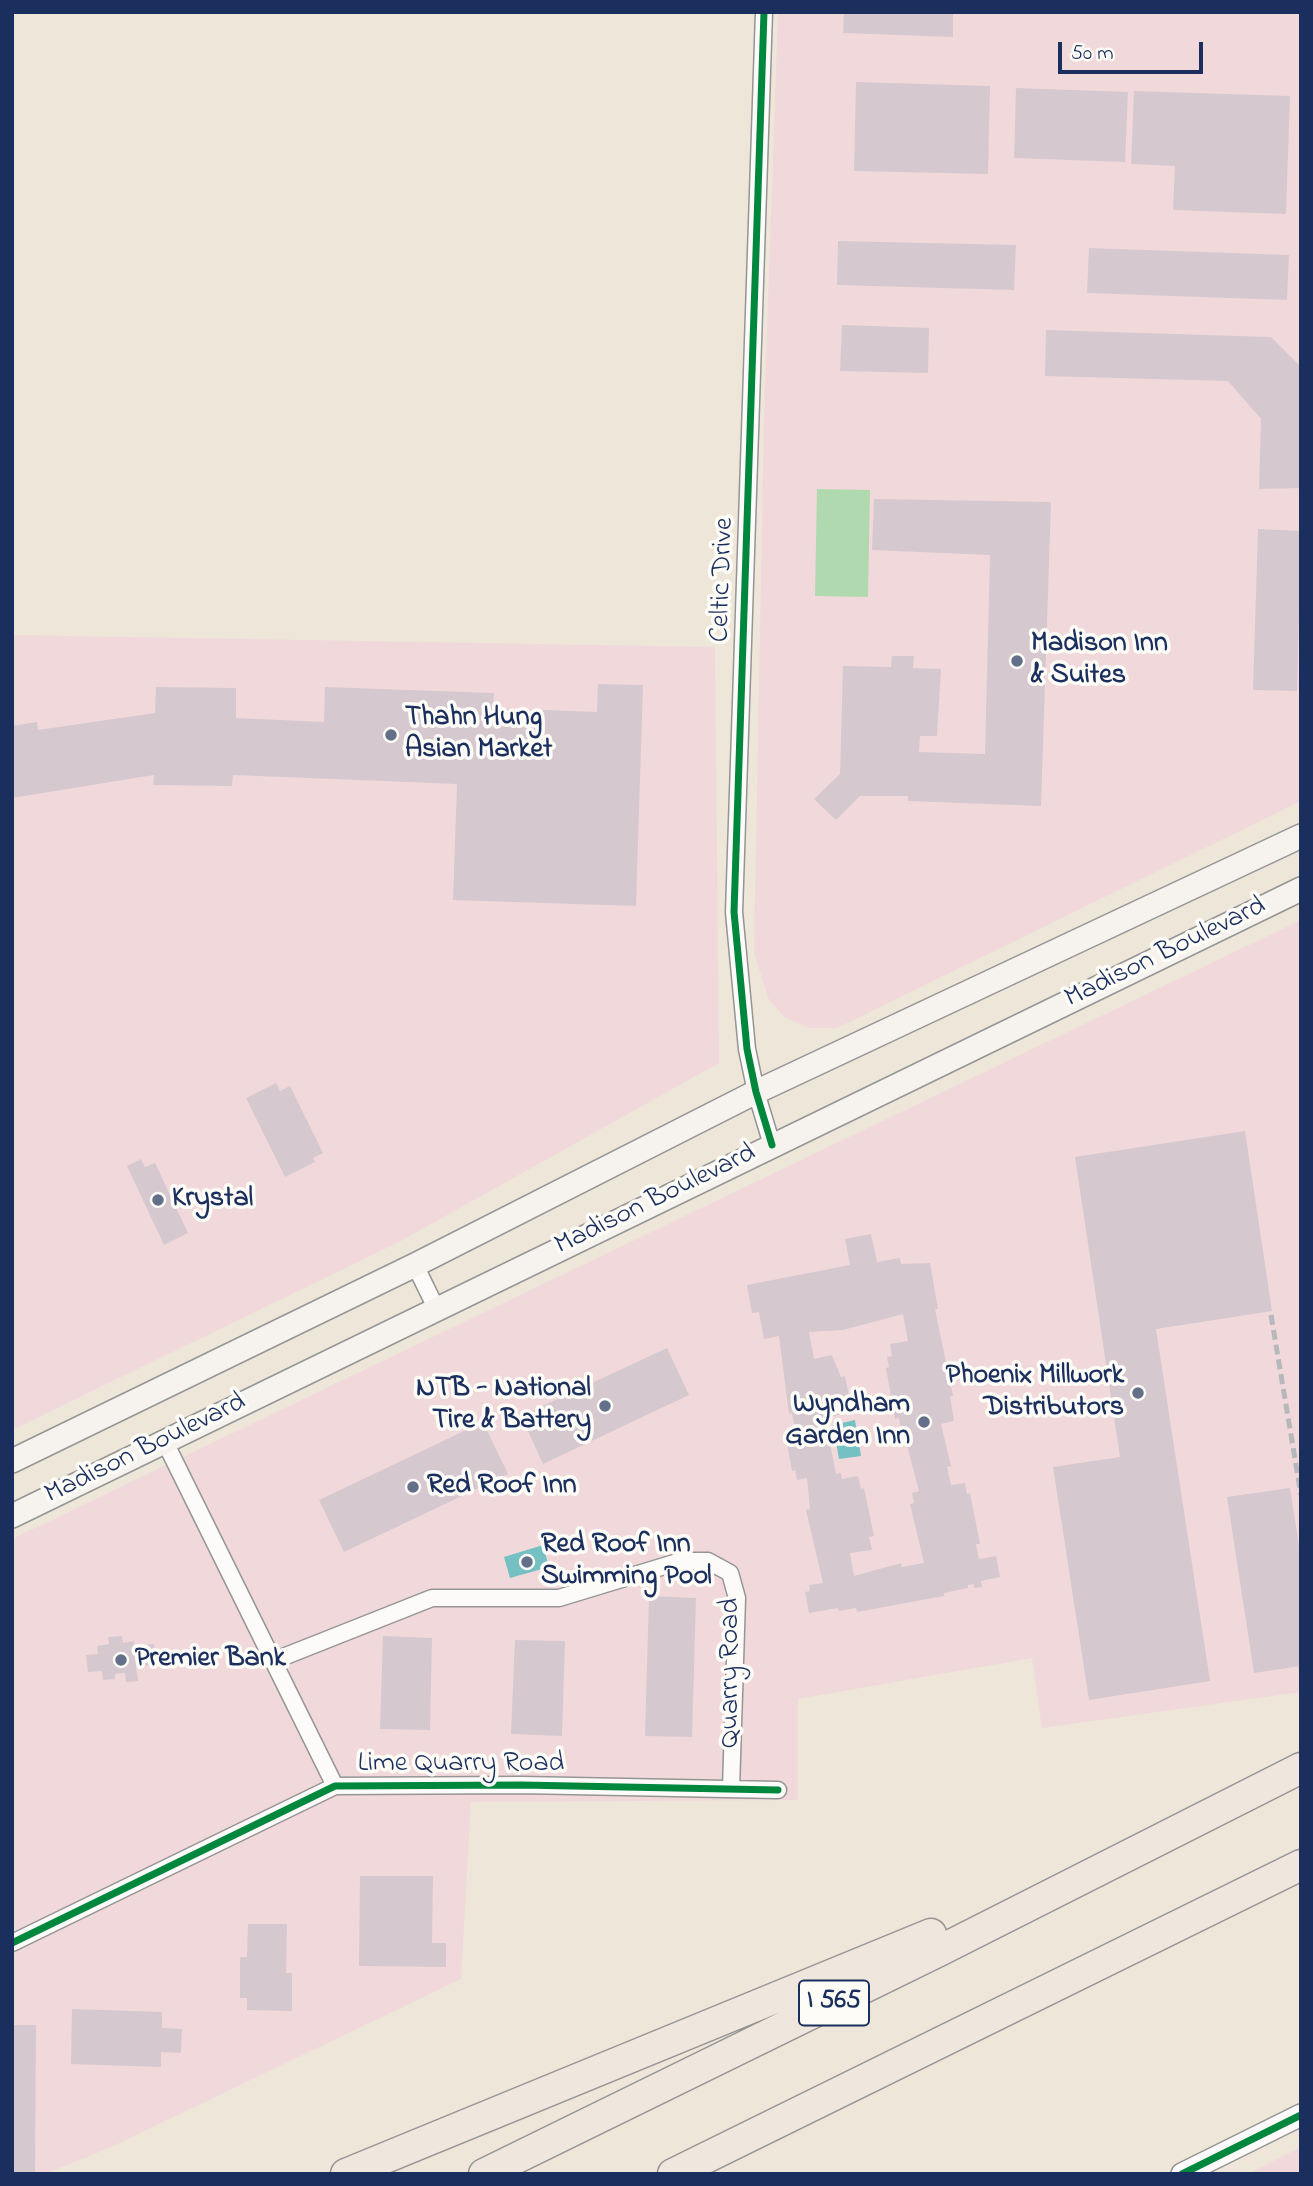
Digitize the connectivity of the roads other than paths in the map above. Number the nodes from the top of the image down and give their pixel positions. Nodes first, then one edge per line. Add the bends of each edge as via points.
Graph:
1 (764, 12) edge
2 (1301, 836) edge
3 (1301, 889) edge
4 (1301, 906) edge
5 (1194, 940) junction
6 (756, 1092) junction
7 (772, 1145) junction
8 (415, 1265) junction
9 (436, 1308) junction
10 (164, 1440) junction
11 (12, 1461) edge
12 (12, 1516) edge
13 (273, 1661) junction
14 (1301, 1768) edge
15 (335, 1786) junction
16 (731, 1789) junction
17 (778, 1790) dead end
18 (1182, 1827) junction
19 (1301, 1865) edge
20 (12, 1943) edge
21 (1301, 2115) edge
22 (346, 2174) edge
23 (484, 2174) edge
24 (673, 2174) edge
25 (1182, 2174) edge

1 - 6 street, Celtic Drive via 734,912
2 - 6 main road, Madison Boulevard
3 - 5 main road, Madison Boulevard
4 - 5 main road
5 - 7 main road, Madison Boulevard
6 - 7 street, Celtic Drive
6 - 8 main road, Madison Boulevard
7 - 9 main road, Madison Boulevard
8 - 9 street
8 - 11 main road, Madison Boulevard
9 - 10 main road, Madison Boulevard
10 - 12 main road, Madison Boulevard
10 - 13 street
13 - 15 street
13 - 16 street, Quarry Road via 432,1598 559,1598 681,1561 708,1561 730,1573 737,1598
14 - 18 highway, I 565
15 - 16 street, Lime Quarry Road
15 - 20 street, Lime Quarry Road
16 - 17 street, Lime Quarry Road
18 - 22 highway
18 - 23 highway, I 565
19 - 24 highway
21 - 25 street

